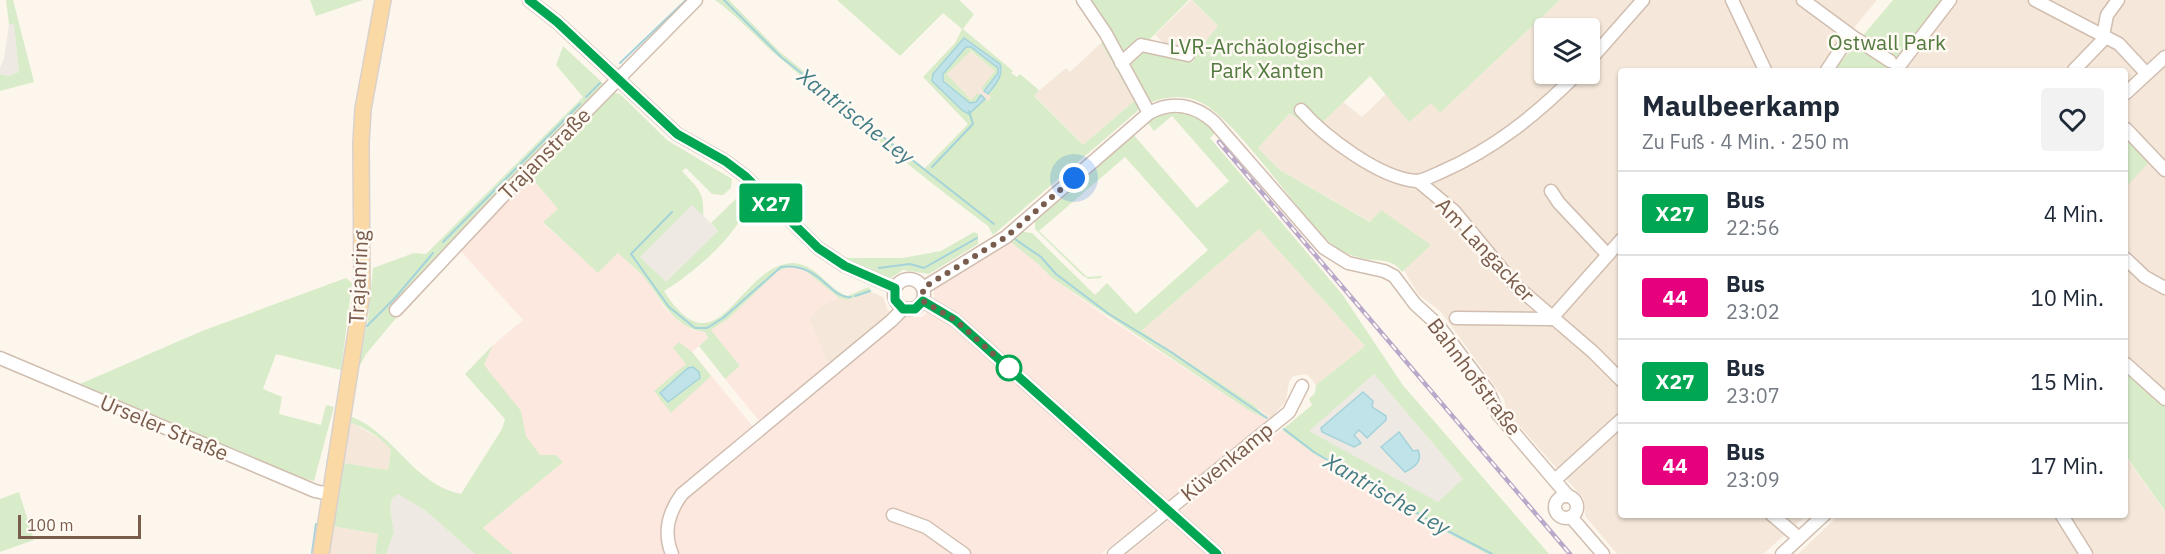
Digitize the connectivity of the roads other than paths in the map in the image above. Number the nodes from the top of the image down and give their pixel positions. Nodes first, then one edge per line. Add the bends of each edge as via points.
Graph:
1 (383, 0) edge
2 (529, 0) edge
3 (696, 0) edge
4 (1083, 0) edge
5 (1644, 0) edge
6 (1732, 0) edge
7 (1803, 0) edge
8 (1950, 0) edge
9 (2035, 0) edge
10 (2118, 0) edge
11 (2103, 35) junction
12 (1855, 38) junction
13 (1600, 49) edge
14 (1188, 55) dead end
15 (2165, 57) edge
16 (1121, 63) junction
17 (1898, 67) edge
18 (1764, 68) edge
19 (1829, 68) edge
20 (2076, 68) edge
21 (2146, 73) junction
22 (619, 80) junction
23 (1567, 84) edge
24 (2128, 91) edge
25 (1301, 110) dead end
26 (1149, 113) junction
27 (2128, 131) edge
28 (2165, 170) edge
29 (1418, 182) junction
30 (1551, 191) dead end
31 (1618, 243) edge
32 (1607, 254) junction
33 (2128, 261) edge
34 (895, 288) junction
35 (923, 288) junction
36 (2165, 288) edge
37 (923, 301) junction
38 (903, 309) junction
39 (396, 310) dead end
40 (1456, 318) dead end
41 (1551, 319) junction
42 (0, 358) edge
43 (2128, 366) edge
44 (1618, 377) edge
45 (1302, 386) dead end
46 (2165, 399) edge
47 (1618, 423) edge
48 (1556, 479) junction
49 (329, 494) junction
50 (1568, 496) junction
51 (1168, 509) junction
52 (893, 515) dead end
53 (1571, 517) junction
54 (1776, 518) edge
55 (1820, 518) edge
56 (2064, 518) edge
57 (1799, 538) junction
58 (321, 554) edge
59 (672, 554) edge
60 (964, 554) edge
61 (1114, 554) edge
62 (1217, 554) edge
63 (1603, 554) edge
64 (1782, 554) edge
65 (2086, 554) edge

1 - 49 main road, Trajanring via 363,110 362,294
2 - 22 street
3 - 22 street, Trajanstraße
4 - 16 street
5 - 13 street
6 - 18 street
7 - 12 street
8 - 17 street
9 - 11 street
10 - 11 street via 2107,15
11 - 20 street
11 - 21 street via 2119,44
12 - 17 street
12 - 19 street
14 - 16 street via 1141,45
15 - 21 street
16 - 26 street
21 - 24 street
22 - 34 street via 677,134 745,176 831,258
22 - 39 street, Trajanstraße via 502,196
23 - 29 street via 1542,109 1472,158
25 - 29 street via 1315,126 1387,174
26 - 35 street via 1006,237
26 - 48 street, Bahnhofstraße via 1167,106 1199,110 1214,122 1324,248 1348,263 1394,276 1474,371 1495,402 1498,414
27 - 28 street
29 - 41 street, Am Langacker via 1454,211 1515,285
30 - 32 street
31 - 32 street
32 - 41 street
33 - 36 street
34 - 35 street via 909,279
34 - 38 street via 895,300
35 - 37 street
37 - 38 street via 915,309
37 - 51 street via 955,320
38 - 59 street via 682,494 668,521
40 - 41 street, Am Langacker
41 - 44 street, Am Langacker
42 - 49 street, Urseler Straße
43 - 46 street
45 - 51 street, Küvenkamp via 1289,412
47 - 48 street
48 - 50 street, Bahnhofstraße
49 - 58 main road, Trajanring
50 - 53 street, Bahnhofstraße via 1577,505
50 - 53 street via 1557,499 1555,510 1563,518
51 - 61 street, Küvenkamp
51 - 62 street
52 - 60 street via 926,527
53 - 63 street
54 - 57 street
55 - 57 street
56 - 65 street
57 - 64 street

